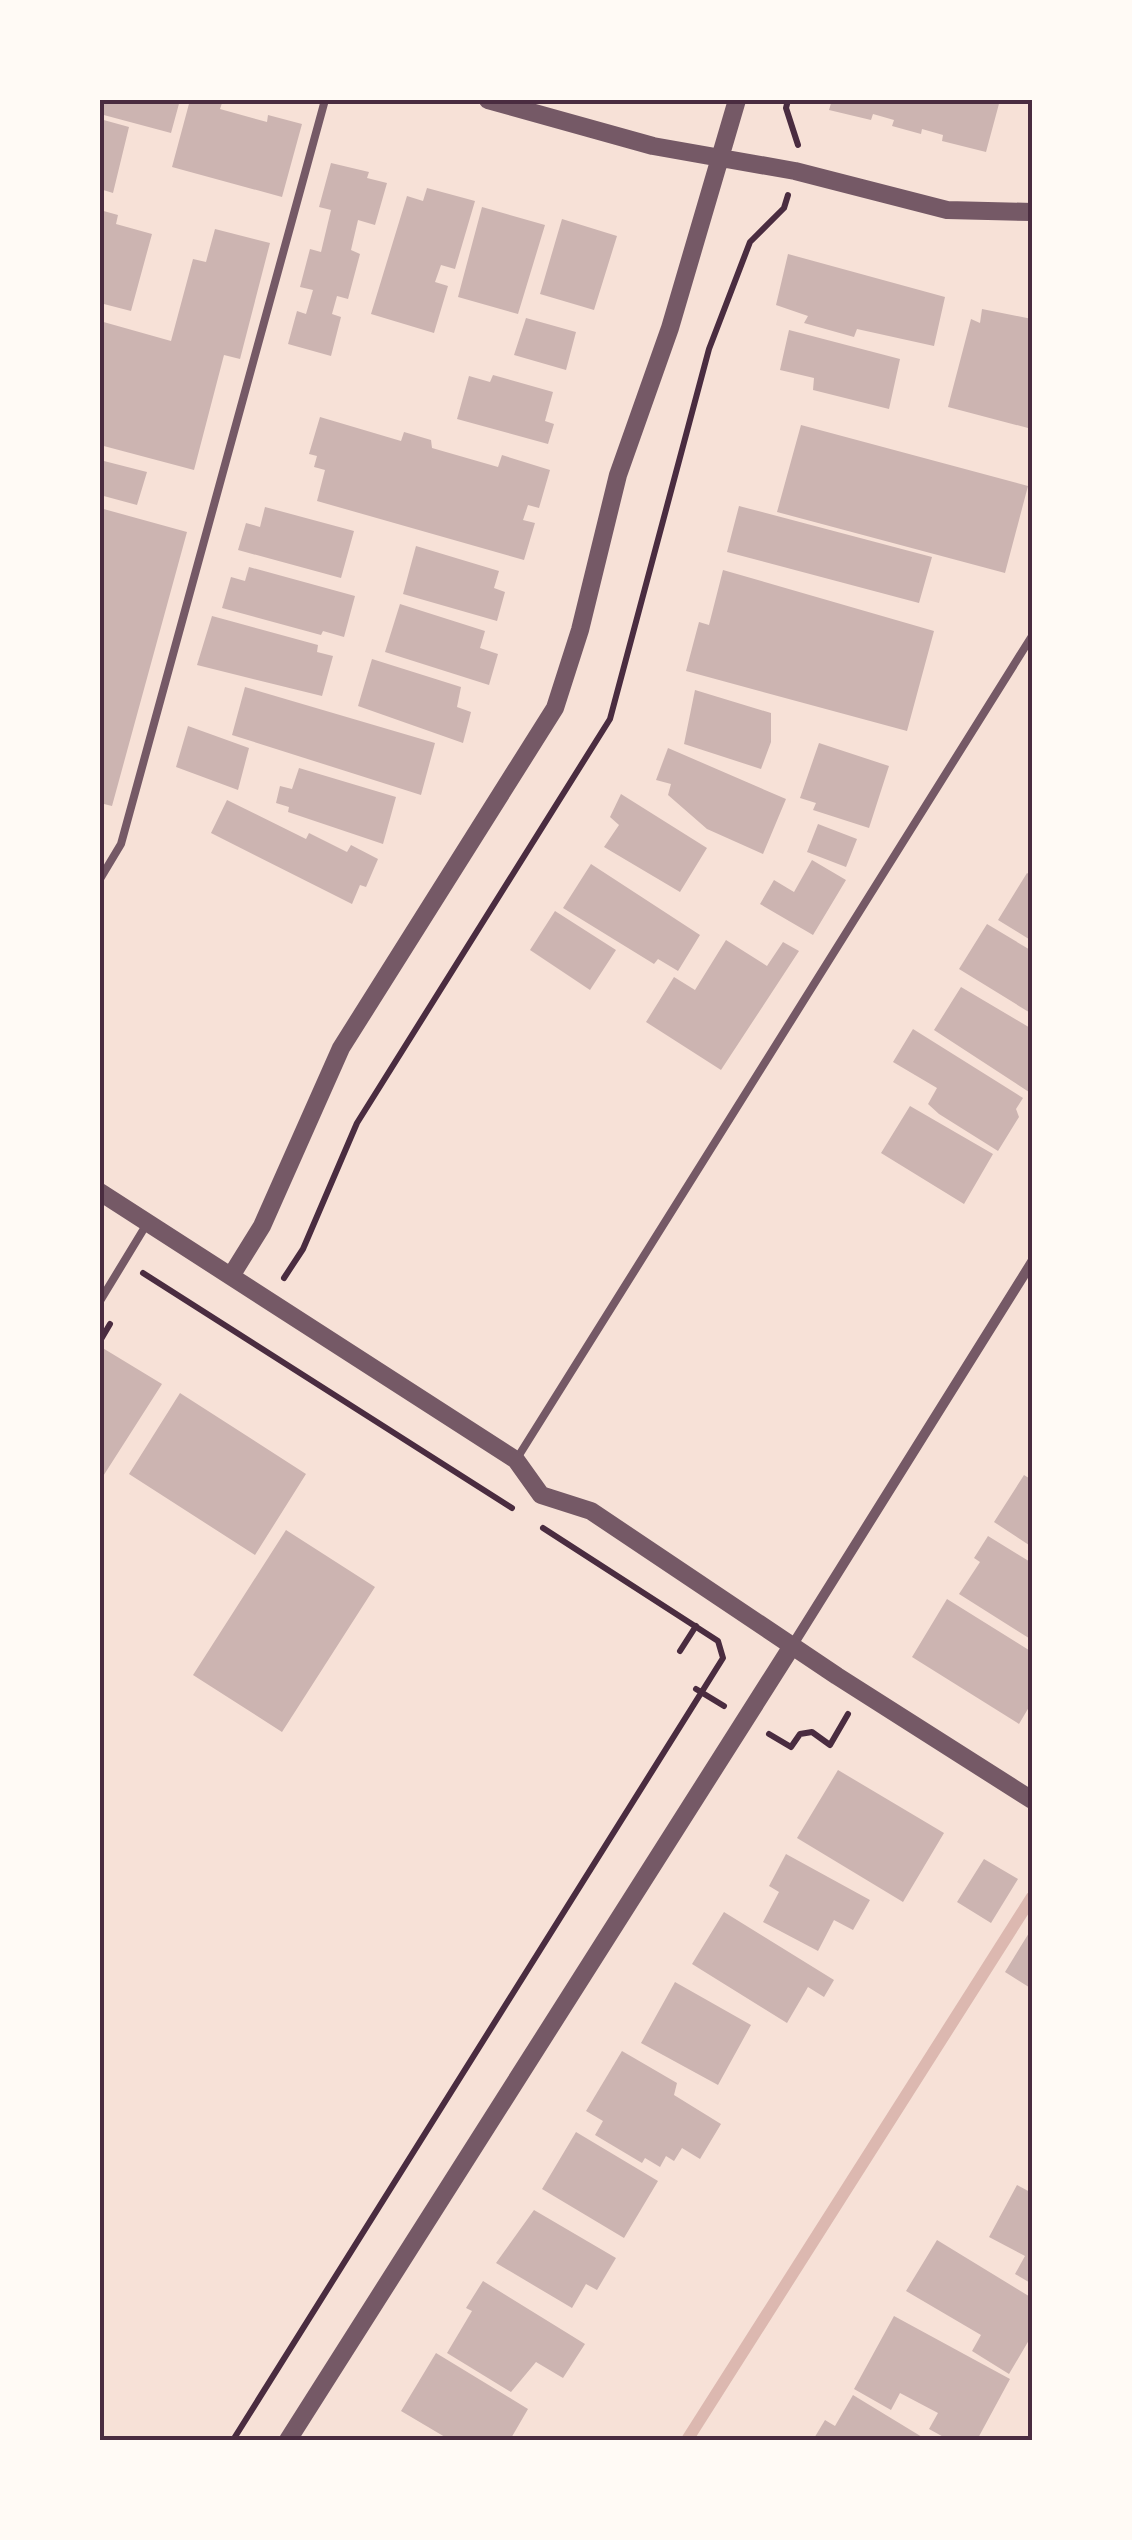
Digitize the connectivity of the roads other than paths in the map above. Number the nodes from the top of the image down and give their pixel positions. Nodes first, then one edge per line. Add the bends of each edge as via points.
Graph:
1 (325, 100) edge
2 (488, 100) edge
3 (737, 100) edge
4 (719, 157) junction
5 (1032, 212) edge
6 (1032, 636) edge
7 (100, 879) edge
8 (100, 1192) edge
9 (148, 1222) junction
10 (1032, 1262) edge
11 (231, 1276) junction
12 (100, 1302) edge
13 (516, 1460) junction
14 (792, 1646) junction
15 (1032, 1800) edge
16 (288, 2440) edge

1 - 7 lane via 121,844
2 - 4 street via 652,146
3 - 4 street
4 - 5 street via 947,210
4 - 11 street via 670,328 618,475 555,708 341,1048 262,1226
6 - 13 lane
8 - 9 street
9 - 11 street
9 - 12 lane
10 - 14 street
11 - 13 street
13 - 14 street via 541,1496 591,1512
14 - 15 street
14 - 16 street

